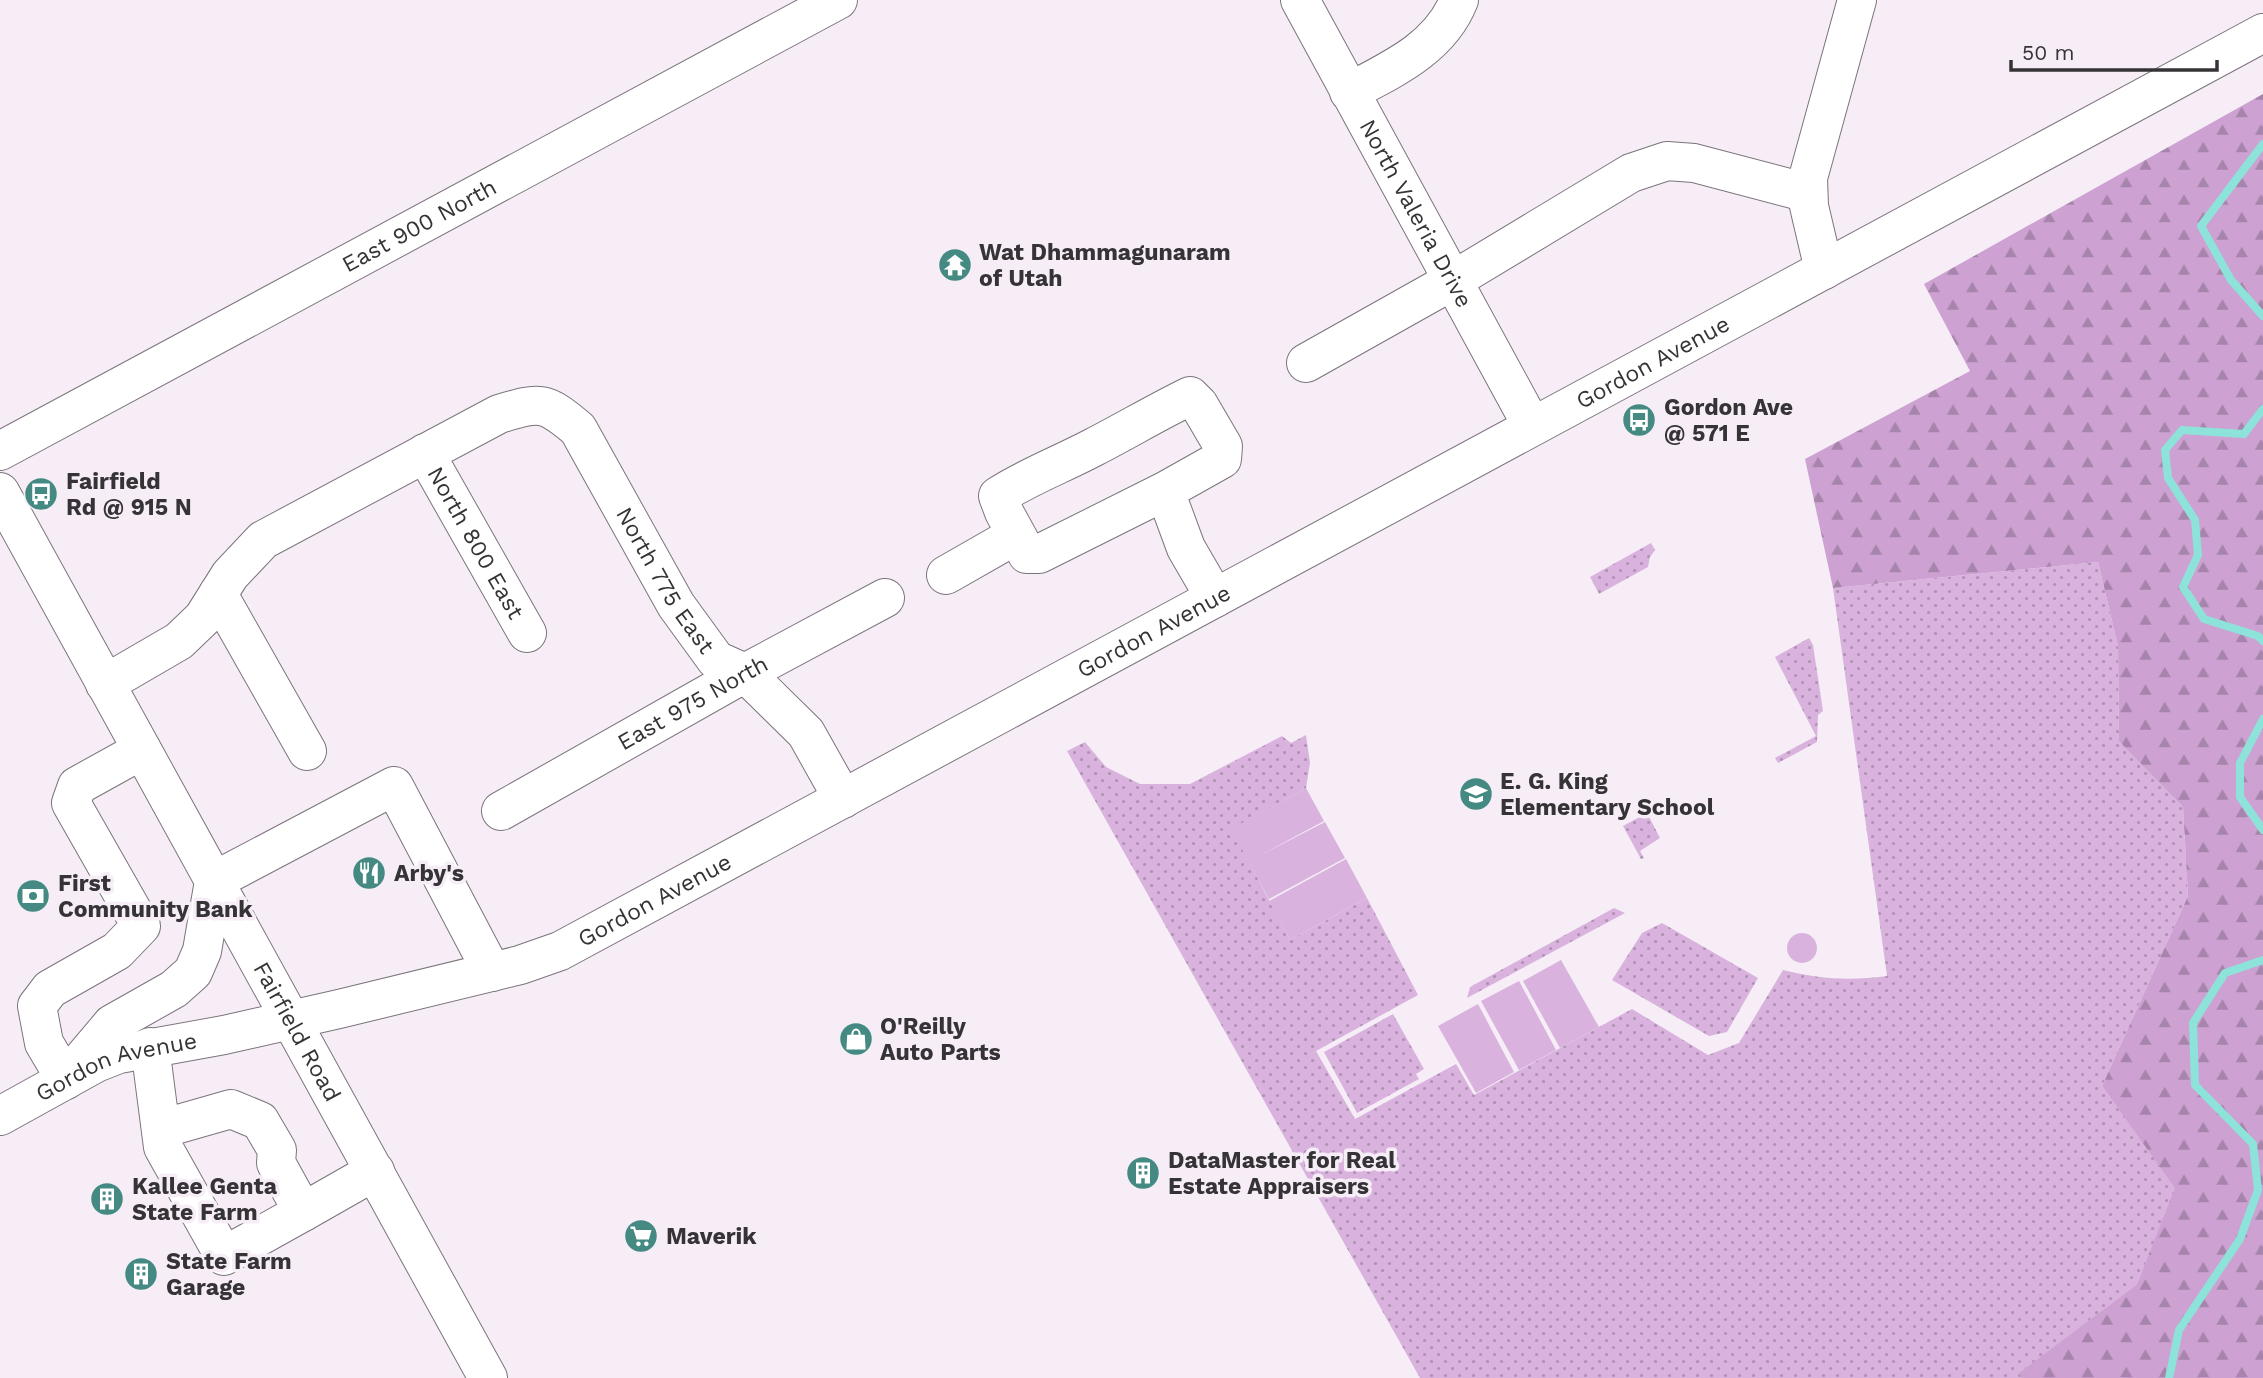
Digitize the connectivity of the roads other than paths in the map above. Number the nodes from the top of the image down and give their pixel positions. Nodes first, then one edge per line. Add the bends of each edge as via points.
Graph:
1 (838, 0) edge
2 (1300, 0) edge
3 (1459, 0) edge
4 (1857, 0) edge
5 (2263, 33) edge
6 (1349, 92) junction
7 (1808, 193) junction
8 (1824, 270) junction
9 (1452, 281) junction
10 (1306, 363) dead end
11 (1532, 426) junction
12 (0, 451) edge
13 (425, 453) junction
14 (1166, 491) junction
15 (0, 492) edge
16 (1016, 535) junction
17 (946, 575) dead end
18 (218, 594) junction
19 (885, 598) dead end
20 (1214, 598) junction
21 (527, 633) dead end
22 (745, 673) junction
23 (105, 684) junction
24 (142, 750) junction
25 (307, 751) dead end
26 (843, 799) junction
27 (502, 811) dead end
28 (214, 881) junction
29 (492, 972) junction
30 (291, 1020) junction
31 (150, 1047) junction
32 (66, 1080) junction
33 (0, 1116) edge
34 (160, 1129) junction
35 (375, 1171) junction
36 (303, 1212) junction
37 (488, 1378) edge

1 - 12 main road, East 900 North
2 - 6 main road, North Valeria Drive
3 - 6 main road via 1432,41
4 - 7 main road via 1813,153
5 - 8 main road, Gordon Avenue
6 - 9 main road, North Valeria Drive
7 - 8 main road
7 - 9 main road via 1694,163 1667,161 1631,173
8 - 11 main road, Gordon Avenue
9 - 10 main road
9 - 11 main road, North Valeria Drive
11 - 20 main road, Gordon Avenue
13 - 18 main road via 263,540
13 - 21 main road, North 800 East
13 - 22 main road, North 775 East via 499,414 533,404 556,411 578,429 676,604 716,660
14 - 16 main road via 1039,554 1027,554
14 - 16 main road via 1222,459 1223,446 1190,396 998,496
14 - 20 main road via 1186,548
15 - 23 main road, Fairfield Road
16 - 17 main road
18 - 23 main road via 204,618 179,640
18 - 25 main road
19 - 22 main road, East 975 North
20 - 26 main road, Gordon Avenue
22 - 26 main road, North 775 East via 806,733
22 - 27 main road, East 975 North
23 - 24 main road, Fairfield Road
24 - 28 main road, Fairfield Road
24 - 32 main road via 77,786 71,803 141,926 117,951 50,989 37,1006 44,1043
26 - 29 main road, Gordon Avenue via 584,939
28 - 29 main road via 394,786
28 - 30 main road, Fairfield Road
28 - 32 main road via 202,951 193,972 174,989 112,1024
29 - 30 main road, Gordon Avenue
30 - 31 main road, Gordon Avenue
30 - 35 main road, Fairfield Road
31 - 32 main road, Gordon Avenue via 109,1057
31 - 34 main road
32 - 33 main road, Gordon Avenue
34 - 36 main road via 230,1109 260,1121
34 - 36 main road via 163,1146 224,1256
35 - 36 main road
35 - 37 main road, Fairfield Road

